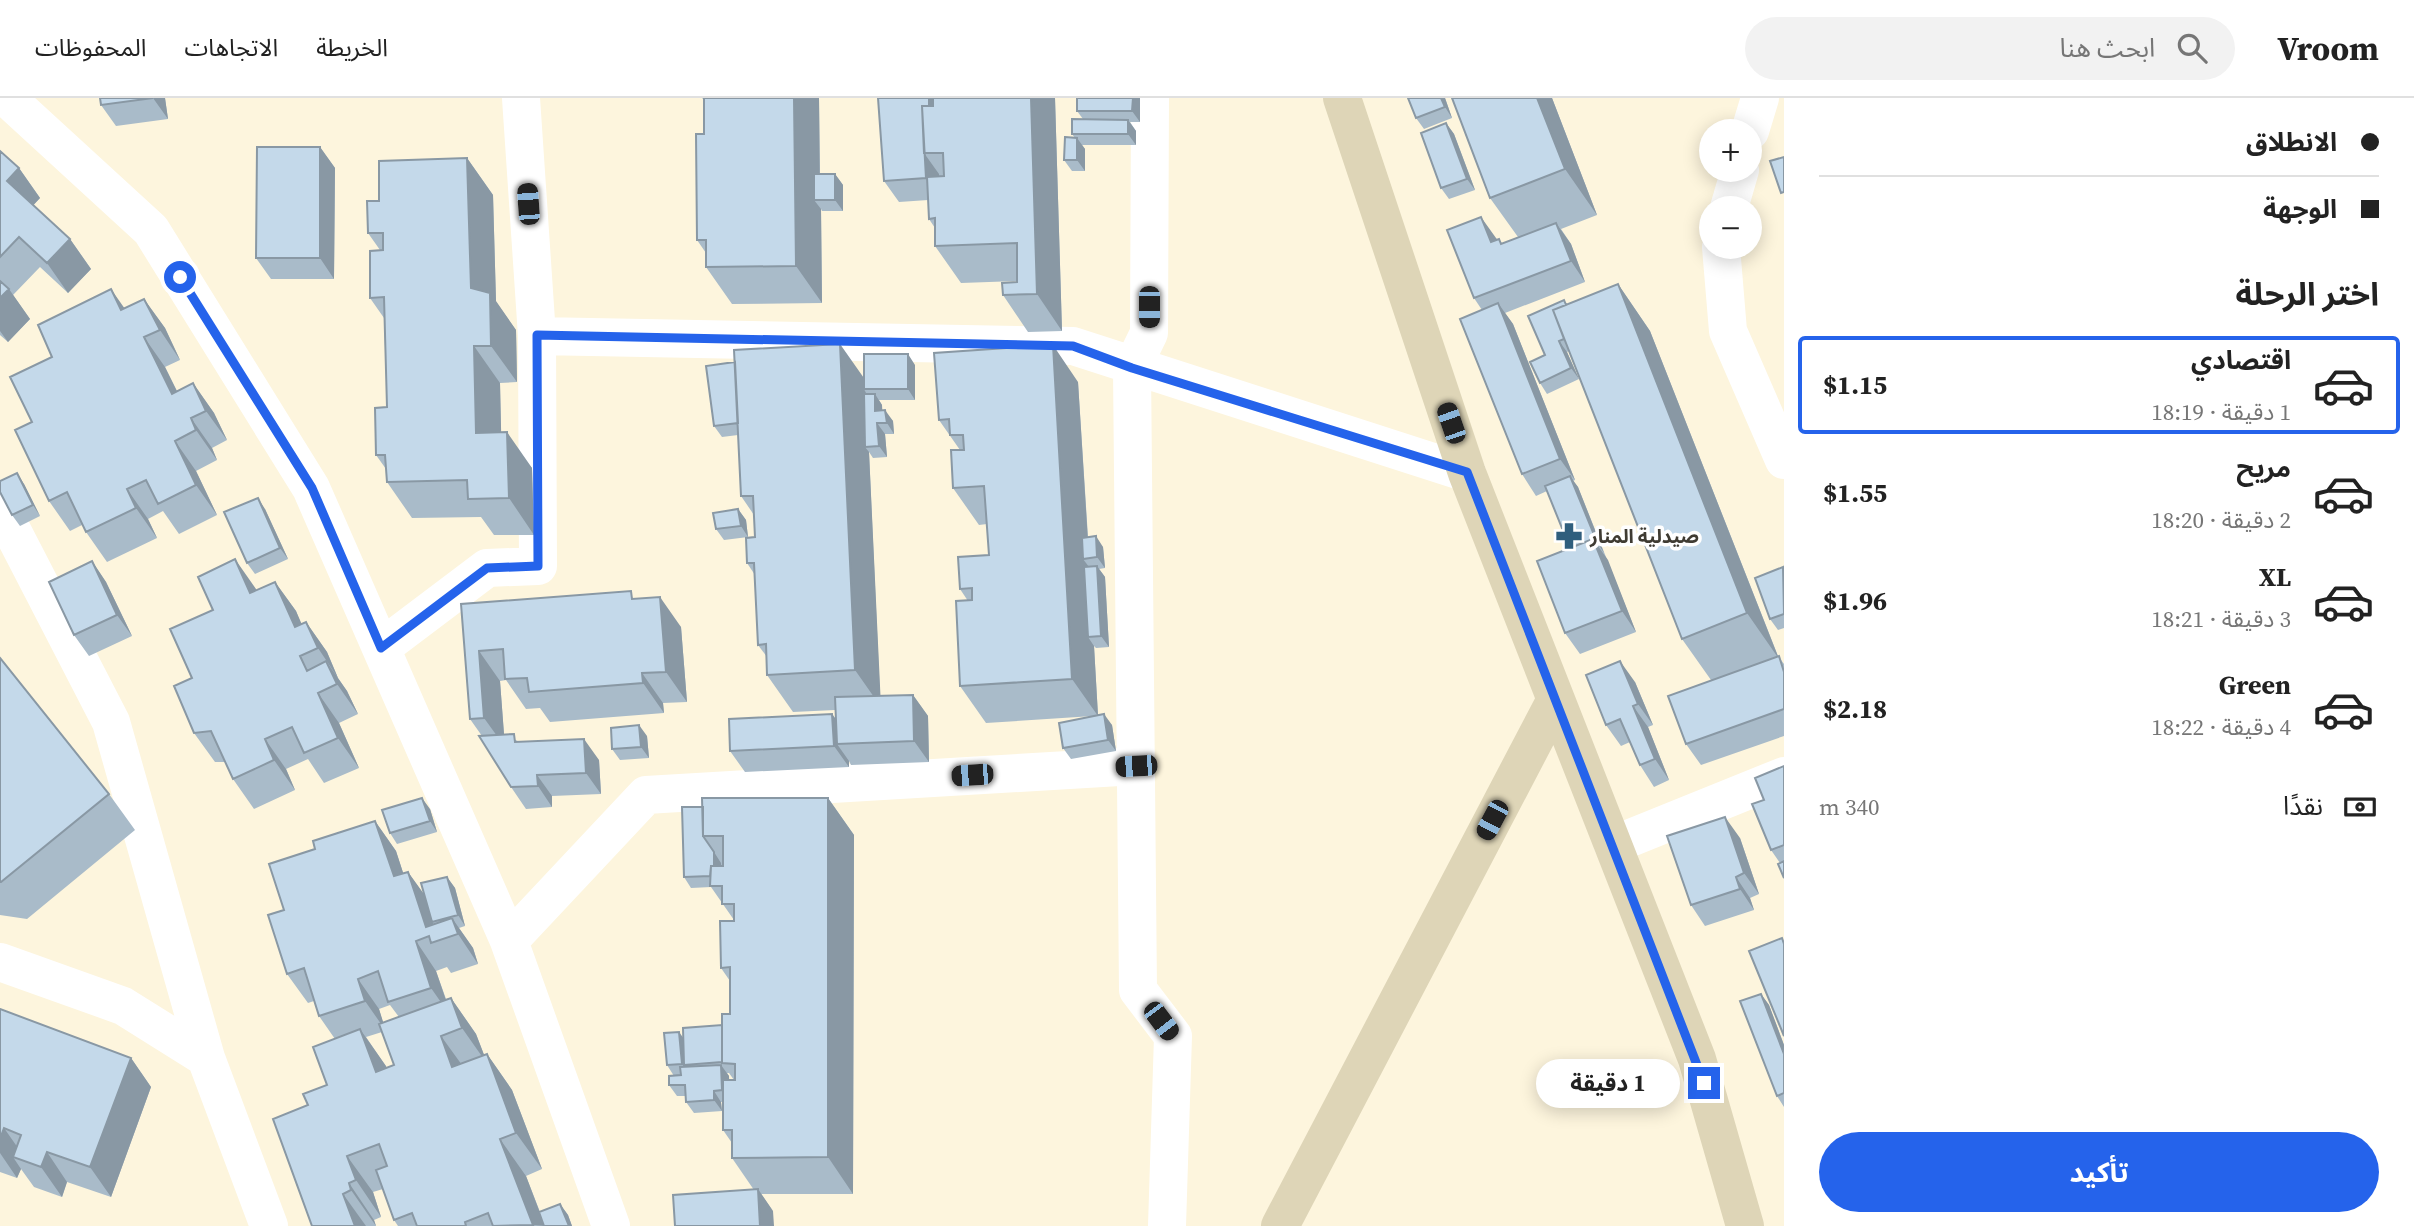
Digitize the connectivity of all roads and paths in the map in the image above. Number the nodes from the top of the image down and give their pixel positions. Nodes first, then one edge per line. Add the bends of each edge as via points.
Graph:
1 (7, 98) edge
2 (521, 98) edge
3 (1150, 98) edge
4 (1342, 98) edge
5 (1760, 98) edge
6 (1754, 119) edge
7 (1722, 259) edge
8 (537, 335) junction
9 (1132, 368) junction
10 (1784, 460) edge
11 (1467, 472) junction
12 (0, 507) edge
13 (381, 648) junction
14 (1555, 701) junction
15 (1136, 766) junction
16 (1784, 776) edge
17 (1613, 845) junction
18 (509, 941) junction
19 (0, 962) edge
20 (206, 1059) junction
21 (269, 1226) edge
22 (611, 1226) edge
23 (1167, 1226) edge
24 (1280, 1226) edge
25 (1745, 1226) edge

1 - 13 street via 151,230 312,488
2 - 8 street
3 - 9 street via 1149,333
4 - 11 street
5 - 6 street
7 - 10 street via 1728,331
8 - 9 street via 1073,346
8 - 13 street via 538,566 487,568
9 - 11 street
9 - 15 street
11 - 14 street
12 - 20 street via 111,722
13 - 18 street
14 - 17 street
14 - 24 street
15 - 18 street via 646,795
15 - 23 street via 1138,990 1173,1036
16 - 17 street
17 - 25 street via 1697,1059
18 - 22 street
19 - 20 street via 123,1006
20 - 21 street

